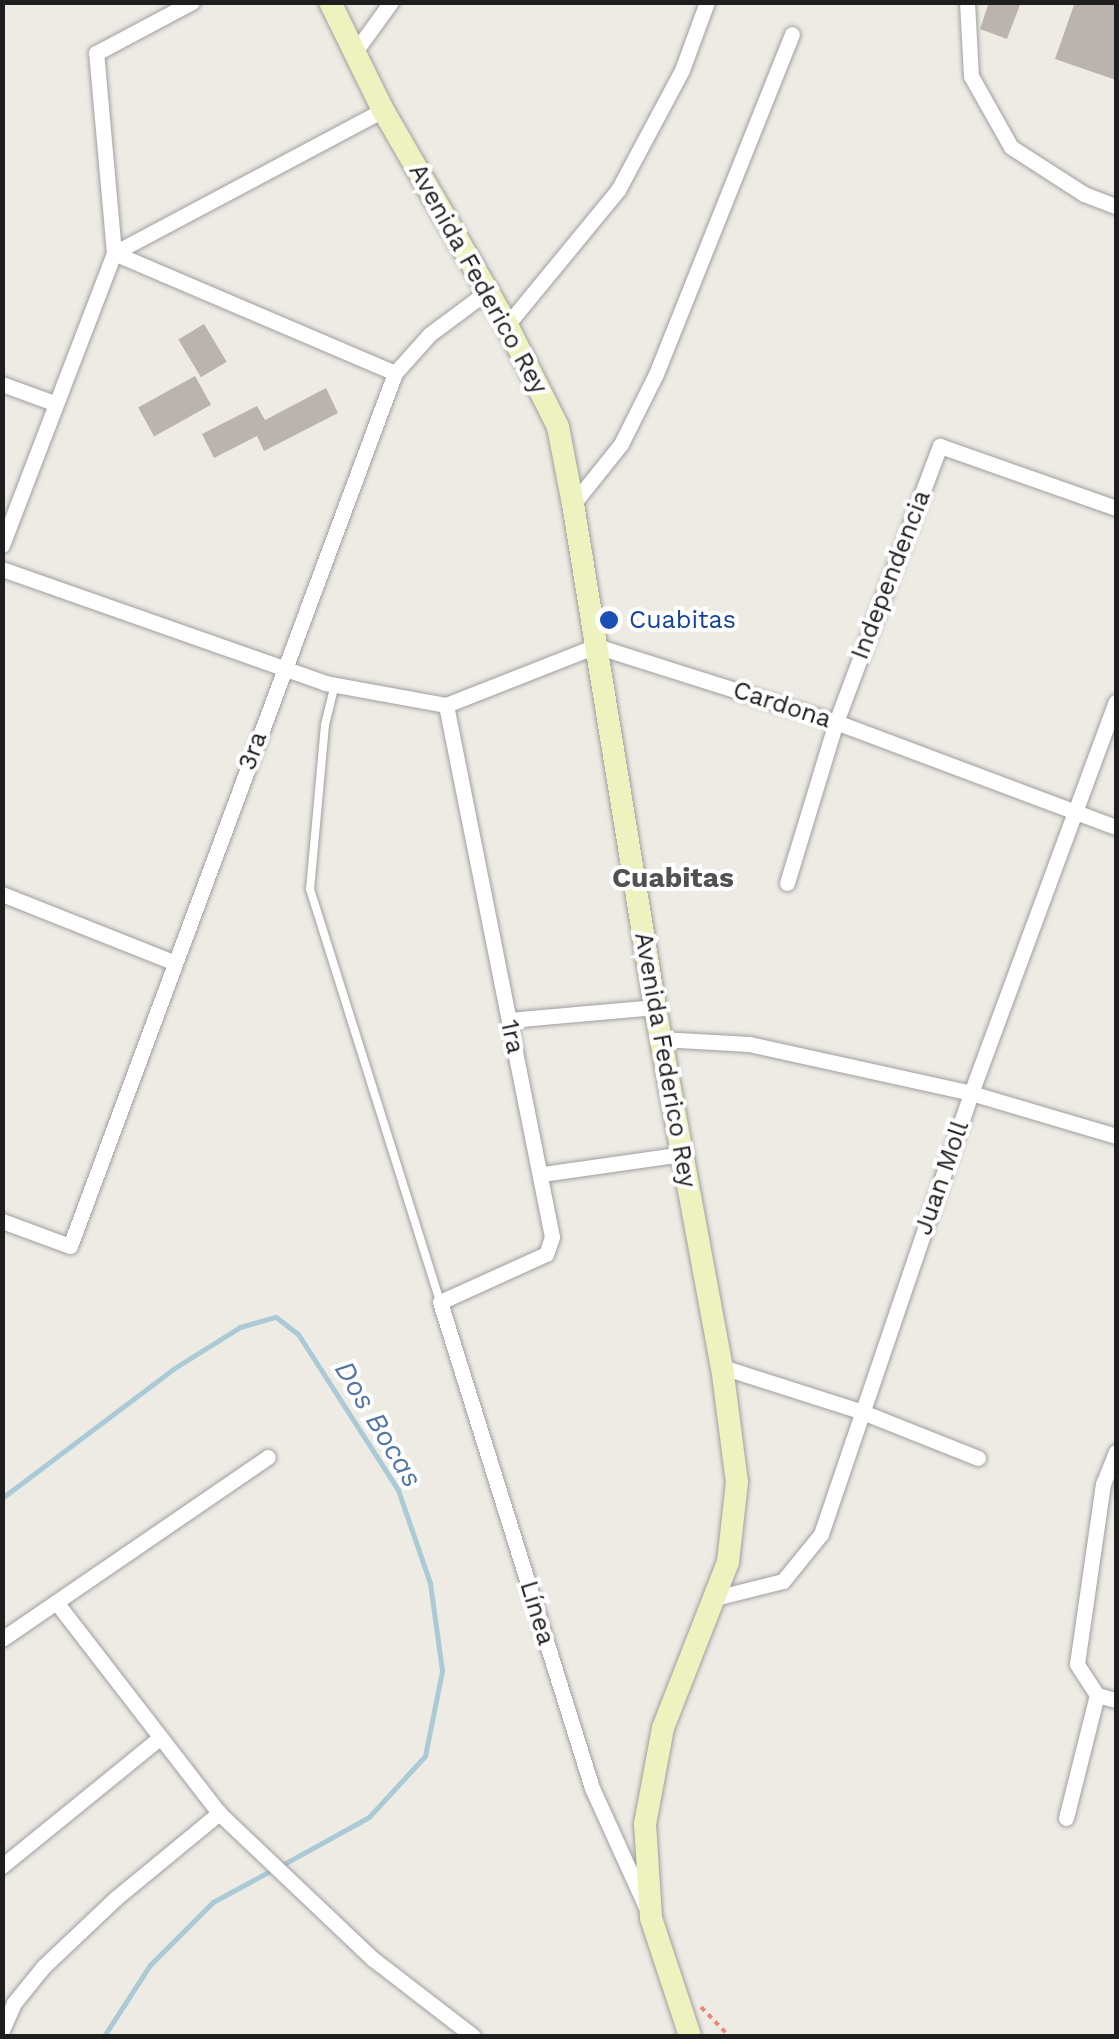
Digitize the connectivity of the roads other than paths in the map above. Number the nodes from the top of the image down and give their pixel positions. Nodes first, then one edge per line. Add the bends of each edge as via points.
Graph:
1 (192, 2) edge
2 (330, 2) edge
3 (391, 2) edge
4 (707, 2) edge
5 (967, 2) edge
6 (792, 34) dead end
7 (354, 53) junction
8 (383, 110) junction
9 (1116, 206) edge
10 (114, 253) junction
11 (488, 291) junction
12 (507, 326) junction
13 (395, 373) junction
14 (2, 384) edge
15 (54, 403) junction
16 (573, 504) junction
17 (1116, 508) edge
18 (2, 545) edge
19 (2, 569) edge
20 (596, 646) junction
21 (284, 666) junction
22 (335, 684) junction
23 (1116, 702) edge
24 (446, 706) junction
25 (836, 722) junction
26 (1075, 812) junction
27 (1116, 827) edge
28 (787, 883) dead end
29 (2, 894) edge
30 (175, 963) junction
31 (655, 1007) junction
32 (508, 1020) junction
33 (661, 1039) junction
34 (971, 1093) junction
35 (1116, 1136) edge
36 (682, 1154) junction
37 (542, 1174) junction
38 (2, 1221) edge
39 (440, 1302) junction
40 (722, 1367) junction
41 (860, 1411) junction
42 (1116, 1452) edge
43 (268, 1456) dead end
44 (978, 1458) dead end
45 (715, 1598) junction
46 (56, 1602) junction
47 (2, 1639) edge
48 (1097, 1695) junction
49 (1116, 1700) edge
50 (158, 1740) junction
51 (219, 1813) junction
52 (1066, 1818) dead end
53 (2, 1866) edge
54 (652, 1918) junction
55 (2, 1986) edge
56 (14, 2002) junction
57 (2, 2030) edge
58 (474, 2036) edge
59 (690, 2036) edge

1 - 10 street via 96,53
2 - 7 main road, Avenida Federico Rey
3 - 7 street
4 - 12 street via 682,70 618,190
5 - 9 street via 972,76 1011,147 1084,194
6 - 16 street via 656,374 622,444
7 - 8 main road, Avenida Federico Rey
8 - 10 street
8 - 11 main road, Avenida Federico Rey
10 - 13 street
10 - 15 street
11 - 12 main road, Avenida Federico Rey
11 - 13 street, 3ra via 430,334
12 - 16 main road, Avenida Federico Rey via 558,427
13 - 21 street, 3ra
14 - 15 street
15 - 18 street
16 - 20 main road, Avenida Federico Rey
17 - 25 street, Independencia via 940,446
19 - 21 street
20 - 24 street
20 - 25 street, Cardona
20 - 31 main road, Avenida Federico Rey
21 - 22 street
21 - 30 street, 3ra
22 - 24 street
22 - 39 lane via 310,889
23 - 26 street, Juan Moll
24 - 32 street, 1ra
25 - 26 street, Cardona
25 - 28 street, Independencia
26 - 27 street, Cardona
26 - 34 street, Juan Moll
29 - 30 street
30 - 38 street, 3ra via 70,1246
31 - 32 street
31 - 33 main road, Avenida Federico Rey
32 - 37 street, 1ra
33 - 34 street via 749,1044
33 - 36 main road, Avenida Federico Rey
34 - 35 street
34 - 41 street, Juan Moll
36 - 37 street
36 - 40 main road, Avenida Federico Rey
37 - 39 street, 1ra via 552,1237 546,1254
39 - 54 street, Línea via 592,1788
40 - 41 street
40 - 45 main road, Avenida Federico Rey via 738,1482 728,1562
41 - 44 street
41 - 45 street, Juan Moll via 821,1534 783,1581
42 - 48 street via 1103,1484 1078,1664
43 - 46 street
45 - 54 main road, Avenida Federico Rey via 662,1728 645,1824
46 - 47 street
46 - 50 street
48 - 49 street
48 - 52 street
50 - 51 street
50 - 53 street
51 - 56 street via 116,1898
51 - 58 street via 373,1959
54 - 59 main road, Avenida Federico Rey
55 - 56 street
56 - 57 street

